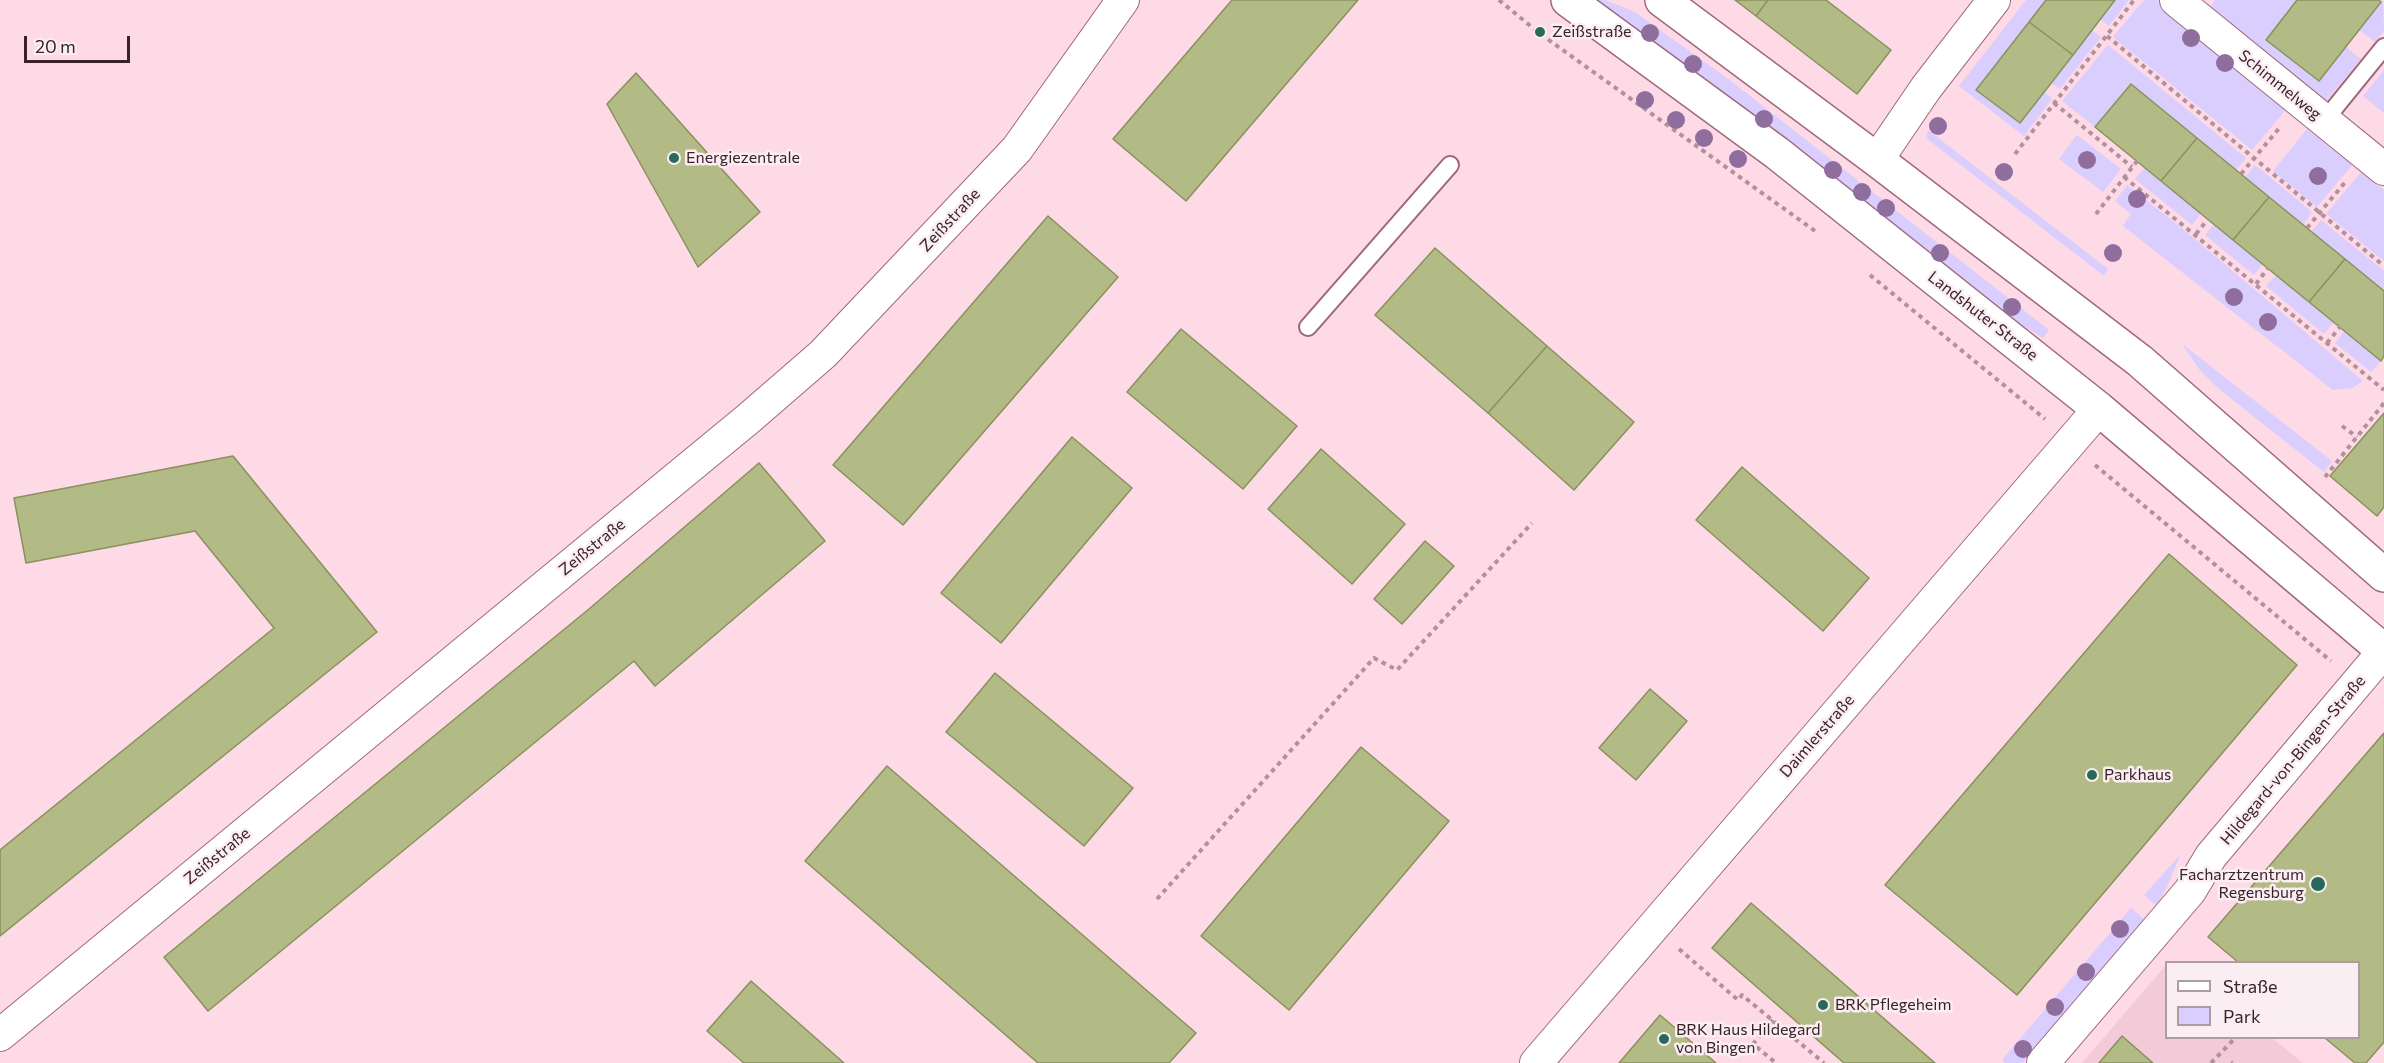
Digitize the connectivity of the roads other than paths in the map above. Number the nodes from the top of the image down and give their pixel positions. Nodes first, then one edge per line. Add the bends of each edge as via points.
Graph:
1 (1123, 0) edge
2 (1568, 0) edge
3 (1662, 0) edge
4 (1994, 0) edge
5 (2176, 0) edge
6 (2384, 47) edge
7 (2313, 111) junction
8 (1877, 160) junction
9 (2376, 162) edge
10 (1450, 165) dead end
11 (1308, 327) dead end
12 (2099, 409) junction
13 (2384, 575) edge
14 (2384, 651) edge
15 (0, 1035) edge
16 (1536, 1063) edge
17 (2043, 1063) edge

1 - 15 street, Zeißstraße via 1017,149 823,354
2 - 12 main road, Landshuter Straße via 1777,153
3 - 8 main road
4 - 8 street
5 - 7 street, Schimmelweg
6 - 7 lane
7 - 9 street, Schimmelweg
8 - 13 main road via 2140,362
10 - 11 lane
12 - 14 main road, Landshuter Straße
12 - 16 street, Daimlerstraße
14 - 17 street, Hildegard-von-Bingen-Straße via 2211,856 2190,891

